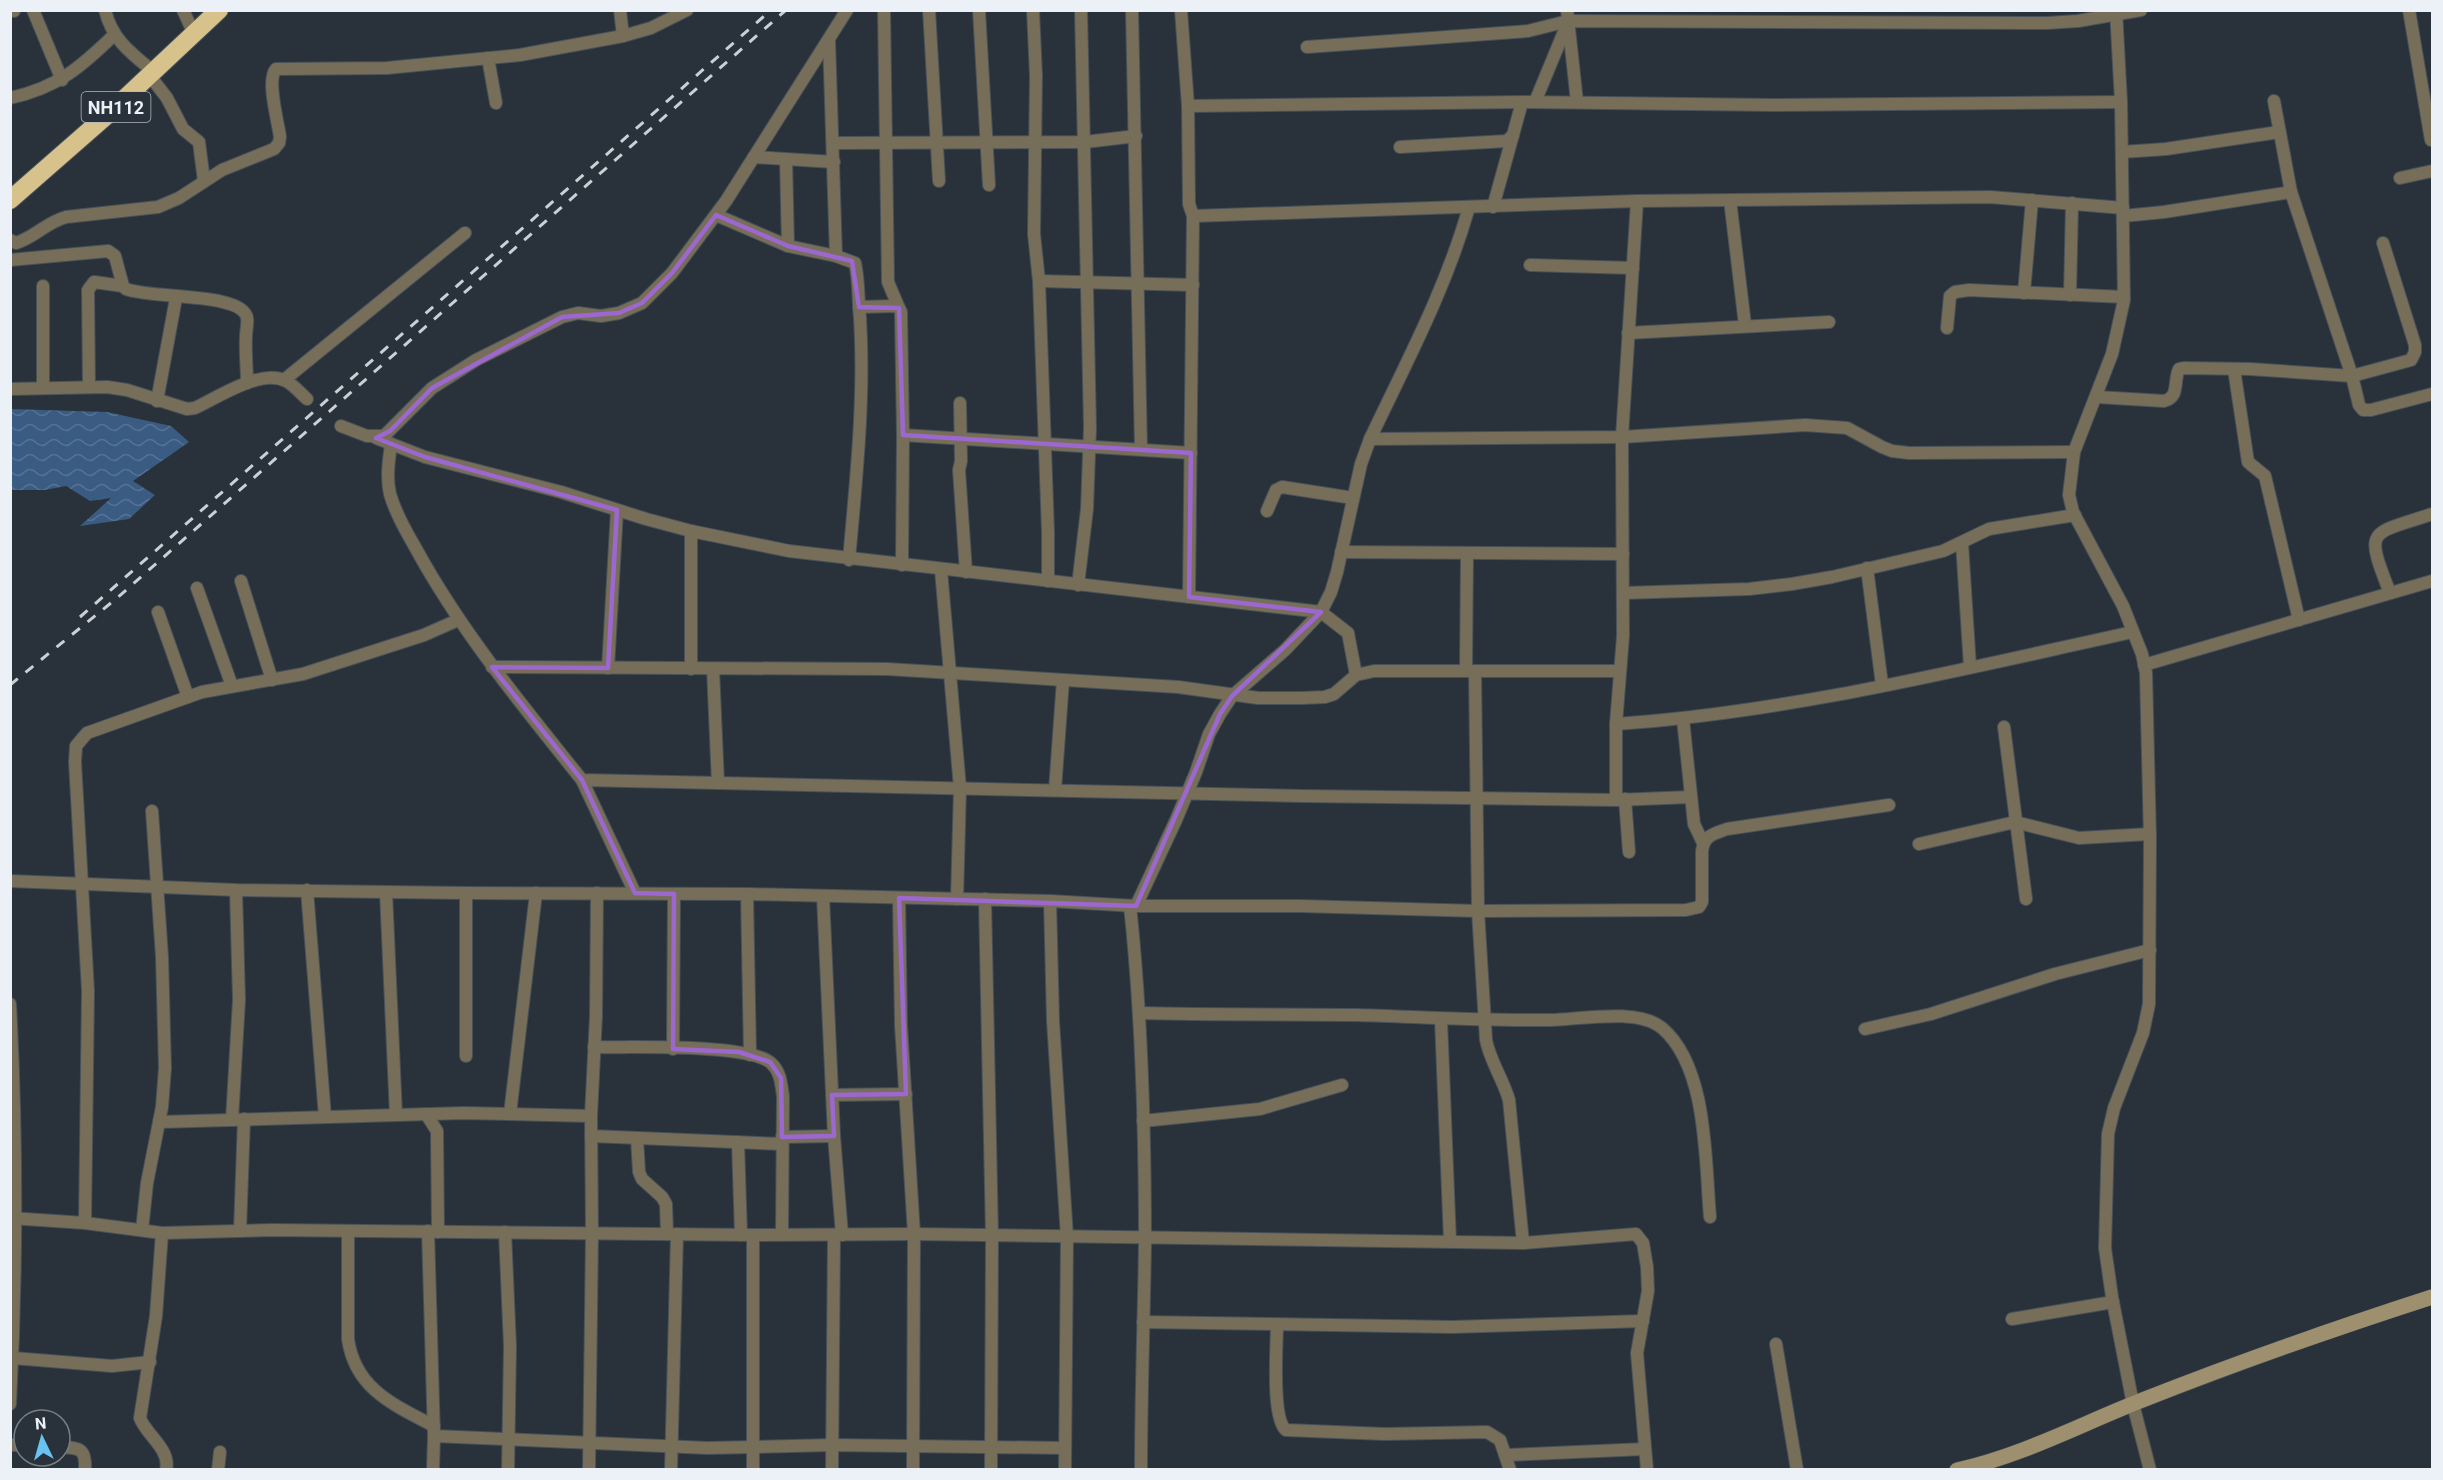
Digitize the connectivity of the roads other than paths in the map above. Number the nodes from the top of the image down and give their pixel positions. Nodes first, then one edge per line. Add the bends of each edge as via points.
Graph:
1 (33, 10) edge
2 (105, 10) edge
3 (183, 10) edge
4 (219, 10) edge
5 (620, 10) edge
6 (687, 10) edge
7 (847, 10) edge
8 (884, 10) edge
9 (929, 10) edge
10 (979, 10) edge
11 (1033, 10) edge
12 (1081, 10) edge
13 (1132, 10) edge
14 (1181, 10) edge
15 (2141, 10) edge
16 (2409, 10) edge
17 (2116, 12) edge
18 (1568, 16) edge
19 (194, 34) junction
20 (114, 35) junction
21 (622, 36) junction
22 (829, 39) junction
23 (1307, 47) dead end
24 (488, 58) junction
25 (152, 74) junction
26 (62, 80) junction
27 (10, 98) edge
28 (2274, 101) dead end
29 (1529, 102) junction
30 (1577, 102) junction
31 (2121, 102) junction
32 (496, 103) dead end
33 (1188, 106) junction
34 (2279, 132) junction
35 (1513, 135) junction
36 (1136, 136) junction
37 (2431, 140) edge
38 (937, 142) junction
39 (988, 142) junction
40 (1035, 142) junction
41 (1085, 142) junction
42 (833, 143) junction
43 (887, 143) junction
44 (1400, 147) dead end
45 (2122, 152) junction
46 (754, 157) junction
47 (786, 159) junction
48 (834, 162) junction
49 (2433, 171) edge
50 (2400, 178) dead end
51 (204, 181) junction
52 (939, 181) dead end
53 (989, 185) dead end
54 (2291, 192) junction
55 (10, 200) edge
56 (1730, 200) junction
57 (2032, 200) junction
58 (1637, 201) junction
59 (2072, 203) junction
60 (1469, 207) junction
61 (1493, 207) junction
62 (2123, 212) junction
63 (716, 215) junction
64 (1193, 216) junction
65 (465, 233) dead end
66 (10, 240) edge
67 (2384, 243) dead end
68 (788, 246) junction
69 (836, 255) junction
70 (10, 260) edge
71 (1530, 265) dead end
72 (1633, 268) junction
73 (1039, 281) junction
74 (1138, 282) junction
75 (1088, 283) junction
76 (1193, 285) junction
77 (43, 286) dead end
78 (123, 286) junction
79 (2024, 293) junction
80 (2070, 295) junction
81 (2124, 297) junction
82 (176, 298) junction
83 (859, 307) junction
84 (899, 308) junction
85 (1829, 322) dead end
86 (1745, 325) junction
87 (1947, 328) dead end
88 (1628, 333) junction
89 (2234, 369) junction
90 (2352, 376) junction
91 (284, 380) junction
92 (247, 383) junction
93 (89, 387) junction
94 (43, 388) junction
95 (10, 389) edge
96 (2433, 394) edge
97 (2097, 397) junction
98 (307, 399) dead end
99 (157, 401) junction
100 (960, 403) dead end
101 (341, 426) dead end
102 (903, 435) junction
103 (376, 438) junction
104 (1622, 438) junction
105 (960, 439) junction
106 (1370, 439) junction
107 (391, 444) junction
108 (1044, 445) junction
109 (1090, 446) junction
110 (1141, 449) junction
111 (2074, 452) junction
112 (1191, 453) junction
113 (1353, 498) junction
114 (617, 510) junction
115 (1267, 511) dead end
116 (2433, 514) edge
117 (2075, 516) junction
118 (691, 531) junction
119 (1962, 543) junction
120 (1341, 552) junction
121 (1467, 553) junction
122 (1623, 554) junction
123 (849, 560) junction
124 (902, 565) junction
125 (1867, 568) junction
126 (940, 570) junction
127 (966, 572) junction
128 (241, 581) dead end
129 (1048, 581) junction
130 (2433, 581) edge
131 (1078, 585) junction
132 (197, 588) dead end
133 (1623, 593) junction
134 (2391, 593) junction
135 (1189, 597) junction
136 (158, 612) dead end
137 (1321, 612) junction
138 (458, 620) junction
139 (2299, 620) junction
140 (2133, 632) junction
141 (2144, 665) junction
142 (492, 667) junction
143 (1970, 667) junction
144 (608, 668) junction
145 (691, 669) junction
146 (713, 669) junction
147 (1470, 671) junction
148 (1620, 671) junction
149 (948, 672) junction
150 (1356, 675) junction
151 (272, 680) junction
152 (1063, 680) junction
153 (1882, 685) junction
154 (232, 686) junction
155 (1232, 696) junction
156 (188, 697) junction
157 (1683, 719) junction
158 (1616, 724) junction
159 (2004, 727) dead end
160 (582, 780) junction
161 (718, 783) junction
162 (960, 788) junction
163 (1055, 790) junction
164 (1187, 794) junction
165 (1691, 797) junction
166 (1476, 798) junction
167 (1621, 800) junction
168 (1889, 805) dead end
169 (152, 810) dead end
170 (2015, 822) junction
171 (2150, 834) junction
172 (1703, 843) junction
173 (1919, 844) dead end
174 (1629, 852) dead end
175 (10, 881) edge
176 (82, 883) junction
177 (158, 886) junction
178 (236, 890) junction
179 (307, 890) junction
180 (386, 892) junction
181 (466, 893) junction
182 (536, 893) junction
183 (597, 893) junction
184 (635, 893) junction
185 (674, 894) junction
186 (747, 894) junction
187 (823, 896) junction
188 (899, 898) junction
189 (957, 899) junction
190 (985, 899) junction
191 (2026, 899) dead end
192 (1050, 901) junction
193 (1133, 906) junction
194 (1478, 911) junction
195 (2150, 950) junction
196 (10, 1004) edge
197 (1139, 1013) junction
198 (1441, 1020) junction
199 (1485, 1020) junction
200 (1865, 1029) dead end
201 (594, 1047) junction
202 (673, 1049) junction
203 (750, 1055) junction
204 (466, 1056) dead end
205 (1342, 1085) dead end
206 (906, 1094) junction
207 (832, 1095) junction
208 (426, 1114) junction
209 (510, 1114) junction
210 (396, 1115) junction
211 (591, 1116) junction
212 (326, 1118) junction
213 (238, 1120) junction
214 (1143, 1121) junction
215 (159, 1122) junction
216 (591, 1136) junction
217 (834, 1136) junction
218 (637, 1138) junction
219 (782, 1140) junction
220 (738, 1142) junction
221 (1710, 1217) dead end
222 (13, 1218) edge
223 (85, 1223) junction
224 (142, 1230) junction
225 (240, 1231) junction
226 (348, 1231) junction
227 (433, 1231) junction
228 (505, 1232) junction
229 (162, 1233) junction
230 (592, 1233) junction
231 (672, 1234) junction
232 (914, 1234) junction
233 (747, 1235) junction
234 (782, 1235) junction
235 (838, 1235) junction
236 (992, 1236) junction
237 (1067, 1237) junction
238 (1145, 1238) junction
239 (1450, 1241) junction
240 (1523, 1243) junction
241 (2433, 1298) edge
242 (2113, 1302) junction
243 (2012, 1319) dead end
244 (1643, 1321) junction
245 (1143, 1322) junction
246 (1277, 1324) junction
247 (1776, 1344) dead end
248 (13, 1358) junction
249 (150, 1362) junction
250 (10, 1404) edge
251 (2133, 1404) junction
252 (434, 1431) junction
253 (509, 1439) junction
254 (588, 1443) junction
255 (832, 1445) junction
256 (912, 1446) junction
257 (671, 1447) junction
258 (753, 1447) junction
259 (990, 1447) junction
260 (72, 1448) edge
261 (1065, 1448) junction
262 (1645, 1449) junction
263 (220, 1452) dead end
264 (1506, 1455) junction
265 (1995, 1465) edge
266 (85, 1470) edge
267 (166, 1470) edge
268 (218, 1470) edge
269 (433, 1470) edge
270 (508, 1470) edge
271 (589, 1470) edge
272 (671, 1470) edge
273 (753, 1470) edge
274 (832, 1470) edge
275 (913, 1470) edge
276 (991, 1470) edge
277 (1065, 1470) edge
278 (1141, 1470) edge
279 (1509, 1470) edge
280 (1647, 1470) edge
281 (1797, 1470) edge
282 (1957, 1470) edge
283 (2150, 1470) edge

1 - 26 street
2 - 20 street
3 - 19 street
4 - 19 highway, NH112
5 - 21 street
6 - 21 street via 651,28
7 - 22 street
8 - 43 street
9 - 38 street
10 - 39 street
11 - 40 street
12 - 41 street
13 - 36 street
14 - 33 street
15 - 17 street
16 - 37 street
17 - 18 street via 2079,21 2047,23
17 - 31 street
18 - 23 street via 1528,31
18 - 29 street
18 - 30 street
19 - 25 highway, NH112
20 - 25 street
20 - 26 street
21 - 24 street
22 - 42 street
22 - 46 street
24 - 32 street
24 - 51 street via 387,68 276,69 271,83 279,143 274,149
25 - 51 street via 183,129 199,142
25 - 55 highway, NH112
26 - 27 street
28 - 34 street
29 - 30 street
29 - 33 street
29 - 35 street
30 - 31 street
31 - 45 street
33 - 64 street via 1189,204
34 - 45 street
34 - 54 street
35 - 44 street via 1507,141
35 - 61 street
36 - 41 street
36 - 74 street
38 - 39 street
38 - 43 street
38 - 52 street
39 - 40 street
39 - 53 street
40 - 41 street
40 - 73 street via 1034,234
41 - 75 street
42 - 43 street
42 - 48 street
43 - 84 street via 888,282
45 - 62 street
46 - 47 street
46 - 63 street
47 - 48 street
47 - 68 street
48 - 69 street
49 - 50 street
51 - 66 street via 158,207 66,217 54,220 25,240
54 - 62 street via 2164,212
54 - 90 street
56 - 57 street
56 - 58 street
56 - 86 street
57 - 59 street
57 - 79 street
58 - 61 street
58 - 72 street
59 - 62 street
59 - 80 street
60 - 61 street
60 - 64 street
60 - 106 street via 1440,290
62 - 81 street
63 - 68 street
63 - 103 street via 672,273 642,303 601,316 562,316 476,360 432,388 390,431
64 - 76 street
65 - 91 street
67 - 90 street via 2415,352 2411,360
68 - 69 street
69 - 83 street via 855,263
70 - 78 street via 108,251 115,256
71 - 72 street
72 - 88 street
73 - 75 street
73 - 108 street
74 - 75 street
74 - 76 street
74 - 110 street
75 - 109 street
76 - 112 street
77 - 94 street
78 - 82 street via 130,291
78 - 93 street via 94,282 90,285
79 - 80 street
79 - 87 street via 1955,291 1950,296
80 - 81 street
81 - 97 street via 2112,354
82 - 92 street via 220,300 242,308 248,317
82 - 99 street
83 - 84 street
83 - 123 street via 860,407
84 - 102 street
85 - 86 street
86 - 88 street
88 - 104 street
89 - 90 street
89 - 97 street via 2179,369 2175,396 2164,401
89 - 139 street via 2248,462 2265,476
90 - 96 street via 2363,410
91 - 92 street via 270,378
91 - 98 street
92 - 99 street via 195,408
93 - 94 street
93 - 99 street via 127,390
94 - 95 street
97 - 111 street
100 - 105 street
101 - 103 street
102 - 105 street
102 - 124 street
103 - 107 street
104 - 106 street
104 - 111 street via 1805,425 1847,428 1882,447 1901,452
104 - 122 street
105 - 108 street
105 - 127 street
106 - 113 street
107 - 114 street
107 - 138 street via 388,476 393,503
108 - 109 street
108 - 129 street
109 - 110 street
109 - 131 street
110 - 112 street
111 - 117 street via 2069,495
112 - 135 street
113 - 115 street via 1282,487 1276,490
113 - 120 street
114 - 118 street
114 - 144 street
116 - 134 street via 2385,530 2376,537 2375,554
117 - 119 street via 1989,529
117 - 140 street
118 - 123 street
118 - 145 street
119 - 125 street
119 - 143 street
120 - 121 street
120 - 137 street via 1331,592
121 - 122 street
121 - 147 street
122 - 133 street
123 - 124 street
124 - 126 street
125 - 133 street via 1760,588
125 - 153 street
126 - 127 street
126 - 149 street
127 - 129 street
128 - 151 street
129 - 131 street
130 - 134 street
131 - 135 street
132 - 154 street
133 - 148 street
134 - 139 street
135 - 137 street
136 - 156 street
137 - 150 street via 1348,633
137 - 155 street
138 - 142 street
138 - 151 street via 424,635 303,674
139 - 141 street
140 - 141 street
140 - 143 street
141 - 171 street
142 - 144 street
142 - 160 street
143 - 153 street
144 - 145 street
145 - 146 street
146 - 149 street
146 - 161 street
147 - 148 street
147 - 150 street via 1374,671
147 - 166 street
148 - 158 street
149 - 152 street
149 - 162 street
150 - 155 street via 1325,697
151 - 154 street
152 - 155 street via 1178,687
152 - 163 street
153 - 157 street
154 - 156 street
155 - 164 street via 1209,734
156 - 176 street via 87,733 76,746
157 - 158 street
157 - 165 street
158 - 167 street
159 - 170 street
160 - 161 street
160 - 184 street
161 - 162 street
162 - 163 street
162 - 189 street
163 - 164 street
164 - 166 street
164 - 193 street
165 - 167 street
165 - 172 street via 1695,831
166 - 167 street
166 - 194 street
167 - 174 street
168 - 172 street via 1728,829 1710,835
169 - 177 street
170 - 171 street via 2079,838
170 - 173 street
170 - 191 street
171 - 195 street
172 - 194 street via 1702,902 1694,909
175 - 176 street
176 - 177 street
176 - 223 street via 88,991
177 - 178 street
177 - 215 street via 165,1068
178 - 179 street
178 - 213 street
179 - 180 street
179 - 212 street
180 - 181 street
180 - 210 street
181 - 182 street
181 - 204 street
182 - 183 street
182 - 209 street
183 - 184 street
183 - 201 street
184 - 185 street
185 - 186 street
185 - 202 street
186 - 187 street
186 - 203 street
187 - 188 street
187 - 207 street
188 - 189 street
188 - 206 street
189 - 190 street
190 - 192 street
190 - 236 street
192 - 193 street
192 - 237 street via 1053,1021
193 - 194 street
193 - 197 street
194 - 199 street
195 - 200 street
195 - 242 street via 2147,1018 2114,1108 2106,1152 2105,1248
196 - 222 street via 15,1087
197 - 198 street
197 - 214 street
198 - 199 street
198 - 239 street
199 - 221 street via 1637,1017 1661,1027 1680,1050 1695,1089 1702,1120
199 - 240 street via 1488,1050 1509,1100
201 - 202 street
201 - 211 street
202 - 203 street
203 - 219 street via 770,1062 781,1078
205 - 214 street via 1260,1109
206 - 207 street
206 - 232 street
207 - 217 street
208 - 209 street
208 - 210 street
208 - 227 street via 437,1131
209 - 211 street
210 - 212 street
211 - 216 street
212 - 213 street
213 - 215 street
213 - 225 street
214 - 238 street
215 - 224 street
216 - 218 street
216 - 230 street
217 - 219 street
217 - 235 street
218 - 220 street
218 - 231 street via 639,1172 666,1204
219 - 220 street
219 - 234 street
220 - 233 street
222 - 223 street
222 - 248 street
223 - 224 street
224 - 229 street
225 - 226 street
225 - 229 street
226 - 227 street
226 - 252 street via 350,1356 377,1393
227 - 228 street
227 - 252 street
228 - 230 street
228 - 253 street
229 - 249 street
230 - 231 street
230 - 254 street
231 - 233 street
231 - 257 street
232 - 235 street
232 - 236 street
232 - 256 street
233 - 234 street
233 - 258 street
234 - 235 street
235 - 255 street
236 - 237 street
236 - 259 street
237 - 238 street
237 - 261 street
238 - 239 street
238 - 245 street
239 - 240 street
240 - 244 street via 1639,1236 1647,1267
241 - 251 street
242 - 243 street
242 - 251 street
244 - 246 street via 1491,1326
244 - 262 street via 1637,1353
245 - 246 street
245 - 278 street
246 - 264 street via 1279,1416 1286,1430 1487,1432 1500,1440
247 - 281 street
248 - 249 street via 112,1366
248 - 250 street
249 - 267 street via 140,1418 156,1439 167,1463
251 - 265 street
251 - 283 street
252 - 253 street
252 - 269 street
253 - 254 street
253 - 270 street
254 - 257 street
254 - 271 street
255 - 256 street
255 - 258 street
255 - 274 street
256 - 259 street
256 - 275 street
257 - 258 street
257 - 272 street
258 - 273 street
259 - 261 street
259 - 276 street
260 - 266 street via 85,1454
261 - 277 street
262 - 264 street
262 - 280 street
263 - 268 street
264 - 279 street
265 - 282 street

